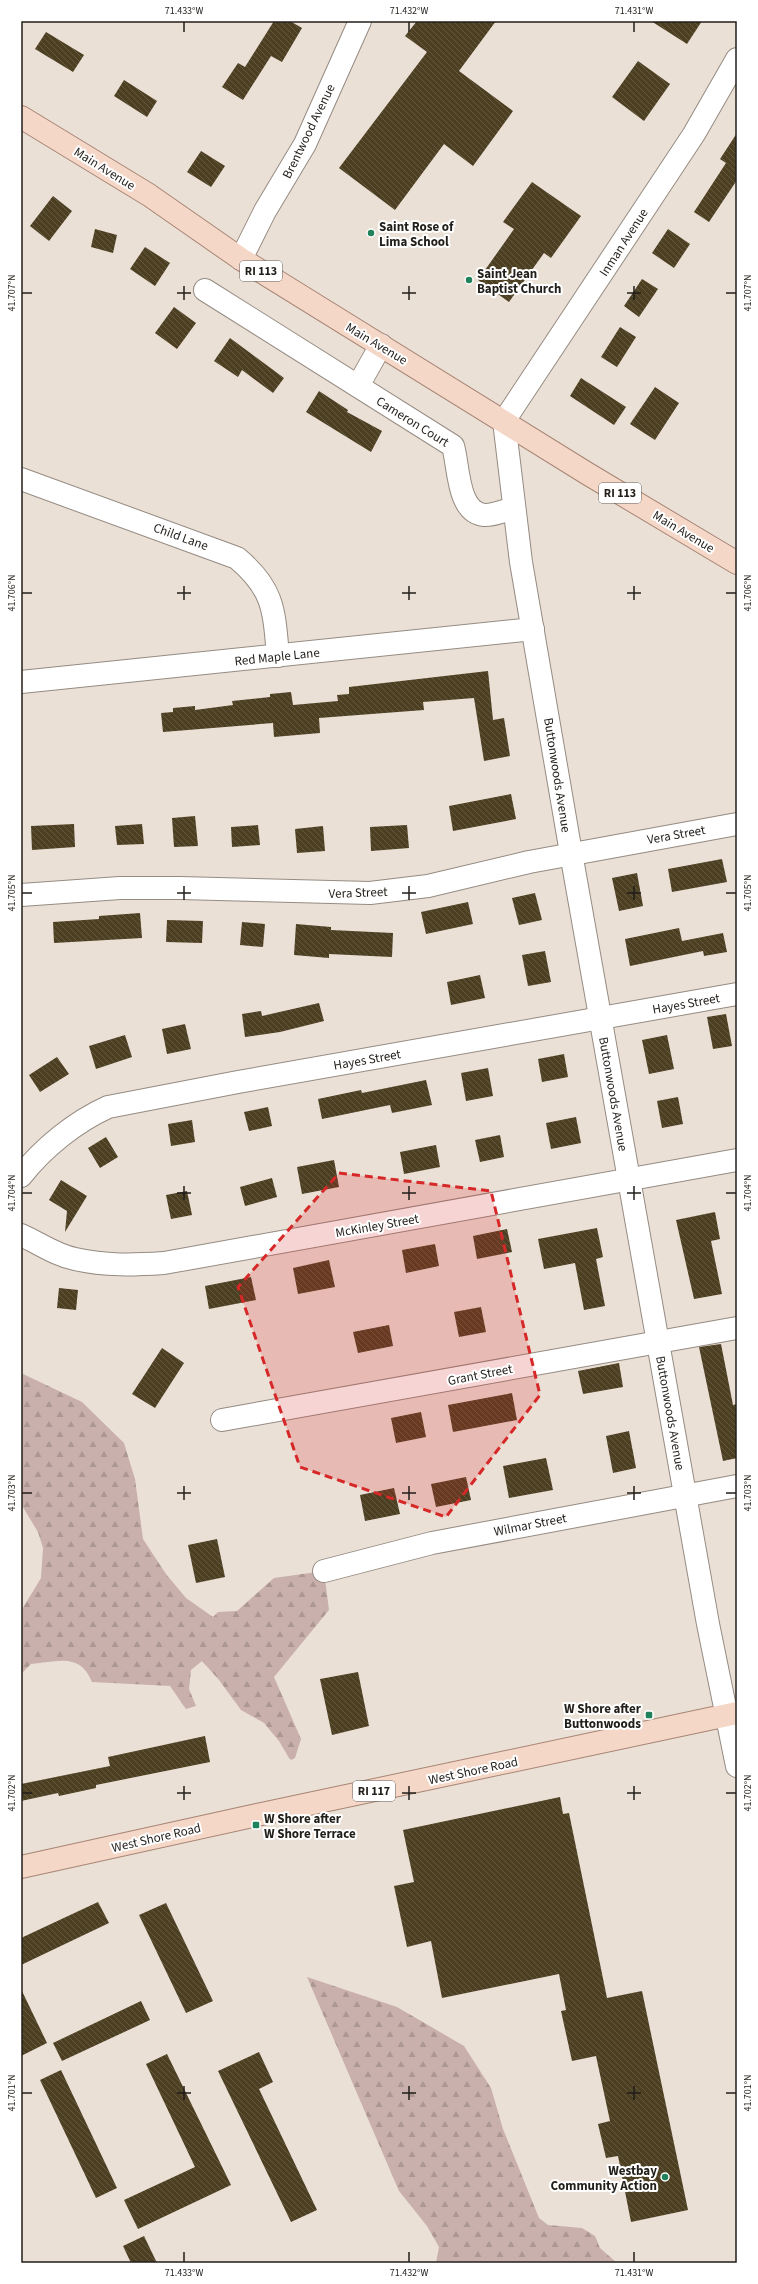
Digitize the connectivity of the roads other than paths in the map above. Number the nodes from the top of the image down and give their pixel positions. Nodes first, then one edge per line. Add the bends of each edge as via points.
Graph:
1 (360, 21) edge
2 (737, 59) edge
3 (21, 117) edge
4 (241, 259) junction
5 (205, 290) dead end
6 (381, 346) junction
7 (358, 386) junction
8 (504, 421) junction
9 (21, 478) edge
10 (514, 508) junction
11 (737, 563) edge
12 (533, 629) junction
13 (278, 656) junction
14 (21, 682) edge
15 (737, 824) edge
16 (571, 854) junction
17 (21, 895) edge
18 (737, 994) edge
19 (601, 1019) junction
20 (737, 1160) edge
21 (21, 1176) edge
22 (629, 1180) junction
23 (21, 1235) edge
24 (737, 1328) edge
25 (658, 1341) junction
26 (222, 1420) dead end
27 (737, 1486) edge
28 (685, 1495) junction
29 (324, 1570) dead end
30 (732, 1714) edge
31 (737, 1766) edge
32 (21, 1867) edge

1 - 4 street, Brentwood Avenue via 305,144 265,211
2 - 8 street, Inman Avenue via 694,134
3 - 4 main road, Main Avenue / RI 113 via 148,195
4 - 6 main road, Main Avenue / RI 113
5 - 7 street, Cameron Court
6 - 7 street
6 - 8 main road, Main Avenue / RI 113
7 - 10 street, Cameron Court via 453,446 465,504 484,516
8 - 10 street, Buttonwoods Avenue
8 - 11 main road, Main Avenue / RI 113
9 - 13 street, Child Lane via 237,558 252,571 270,599
10 - 12 street, Buttonwoods Avenue
12 - 13 street, Red Maple Lane
12 - 16 street, Buttonwoods Avenue
13 - 14 street, Red Maple Lane
15 - 16 street, Vera Street
16 - 17 street, Vera Street via 428,886 370,893 120,888
16 - 19 street, Buttonwoods Avenue
18 - 19 street, Hayes Street
19 - 21 street, Hayes Street via 246,1080 108,1107 92,1114 60,1138 32,1162
19 - 22 street, Buttonwoods Avenue
20 - 22 street, McKinley Street
22 - 23 street, McKinley Street via 164,1263 123,1266 75,1259 42,1247
22 - 25 street, Buttonwoods Avenue
24 - 25 street, Grant Street
25 - 26 street, Grant Street
25 - 28 street, Buttonwoods Avenue
27 - 28 street, Wilmar Street
28 - 29 street, Wilmar Street via 432,1543
28 - 30 street, Buttonwoods Avenue via 708,1624
30 - 31 street, Buttonwoods Avenue
30 - 32 main road, West Shore Road / RI 117

